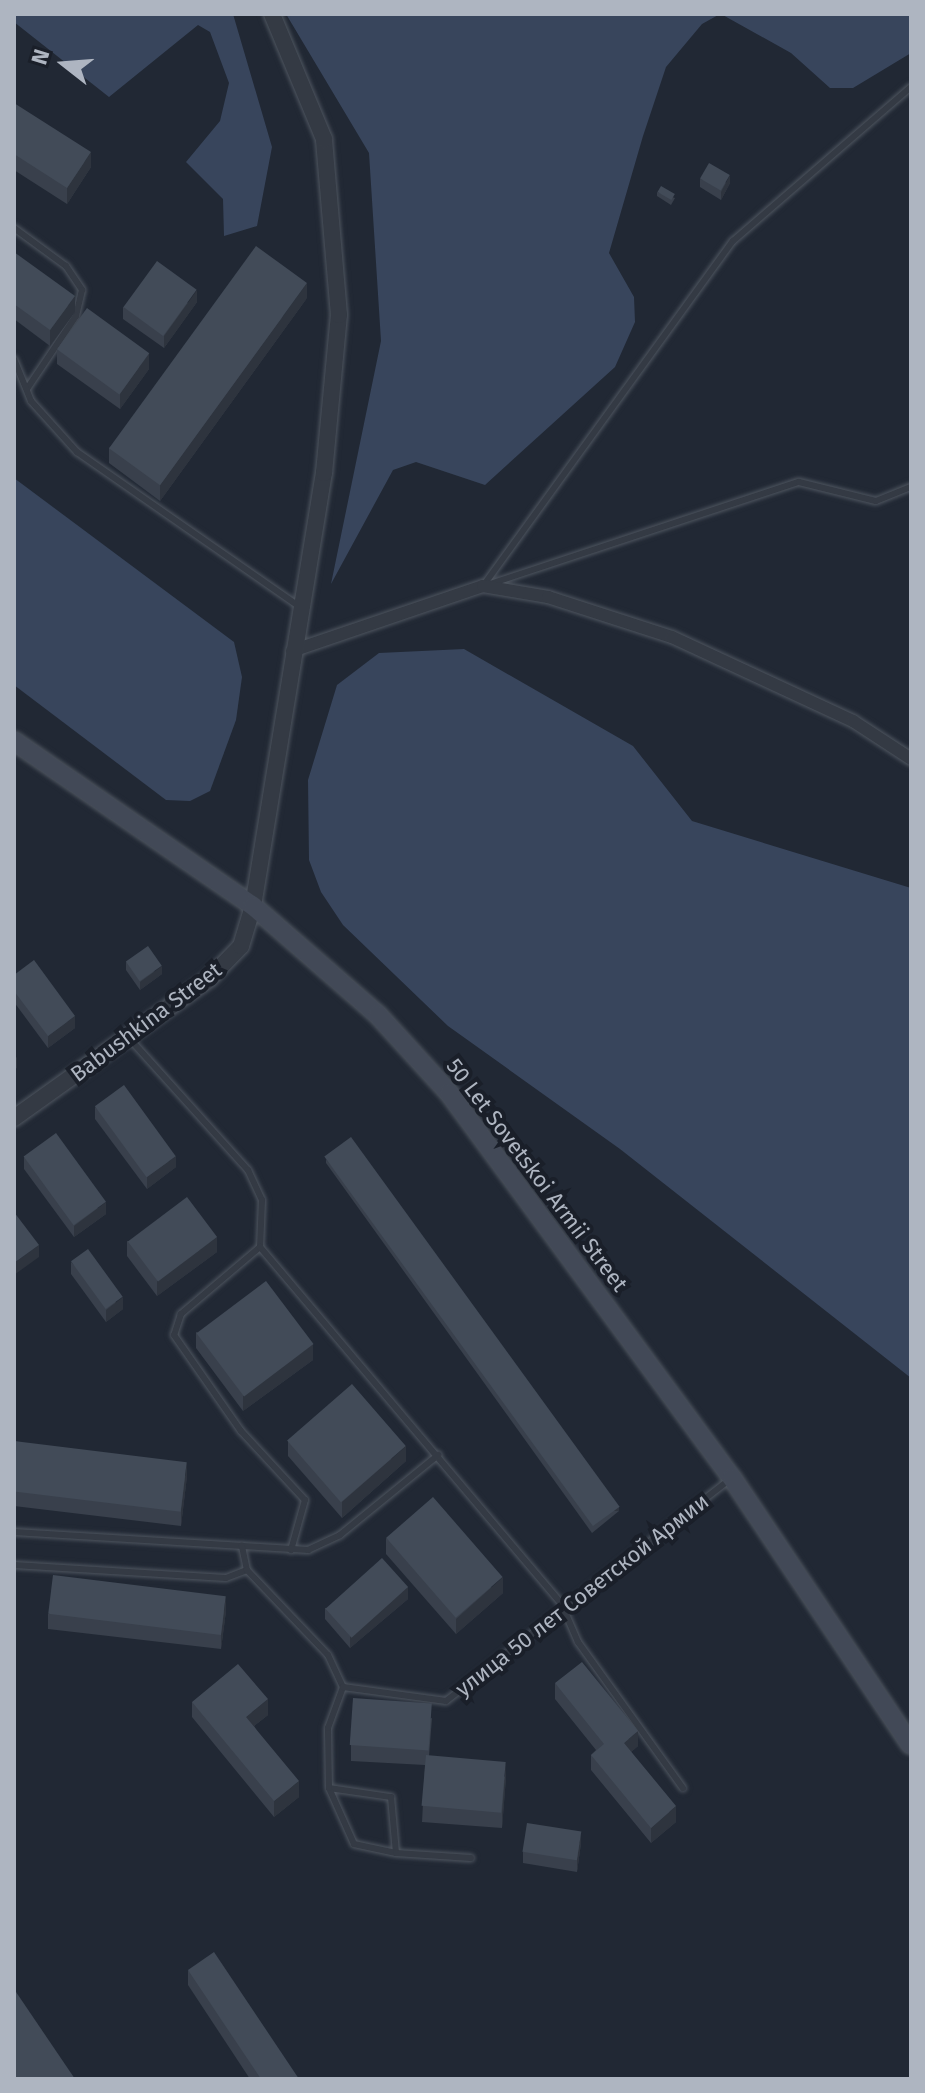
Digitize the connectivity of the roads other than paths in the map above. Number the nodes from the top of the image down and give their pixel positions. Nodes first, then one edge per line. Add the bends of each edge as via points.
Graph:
1 (272, 14) edge
2 (911, 87) edge
3 (14, 228) edge
4 (14, 359) edge
5 (27, 389) junction
6 (911, 487) edge
7 (483, 586) junction
8 (300, 607) junction
9 (292, 651) junction
10 (14, 741) edge
11 (911, 759) edge
12 (253, 906) junction
13 (129, 1037) junction
14 (14, 1118) edge
15 (260, 1247) junction
16 (438, 1455) junction
17 (732, 1478) junction
18 (14, 1532) edge
19 (242, 1546) junction
20 (291, 1550) junction
21 (14, 1565) edge
22 (247, 1570) junction
23 (562, 1605) junction
24 (343, 1687) junction
25 (911, 1745) edge
26 (329, 1788) junction
27 (683, 1788) dead end
28 (396, 1853) junction
29 (471, 1858) dead end

1 - 8 street, Babushkina Street via 324,139 337,242 336,380
2 - 7 lane via 733,241
3 - 5 lane via 66,266 82,290 76,316
4 - 5 lane
5 - 8 lane via 77,452
6 - 7 lane via 876,501 799,482
7 - 9 street
7 - 11 street via 548,597 672,637 853,721
8 - 9 street, Babushkina Street
9 - 12 street, Babushkina Street
10 - 12 main road, 50 Let Sovetskoi Armii Street
12 - 13 street, Babushkina Street via 231,959
12 - 17 main road, 50 Let Sovetskoi Armii Street via 378,1015 449,1093
13 - 14 street, Babushkina Street
13 - 15 lane via 248,1170 262,1200
15 - 16 lane
15 - 20 lane via 181,1314 174,1335 241,1431 305,1500
16 - 20 lane via 323,1546
16 - 23 lane
17 - 23 lane, улица 50 лет Советской Армии
17 - 25 main road, 50 Let Sovetskoi Armii Street
18 - 19 lane
19 - 20 lane
19 - 22 lane
21 - 22 lane via 210,1579
22 - 24 lane via 328,1655
23 - 24 lane, улица 50 лет Советской Армии via 446,1701
23 - 27 lane via 578,1642
24 - 26 lane via 328,1728
26 - 28 lane via 354,1844
26 - 28 lane via 391,1797
28 - 29 lane

